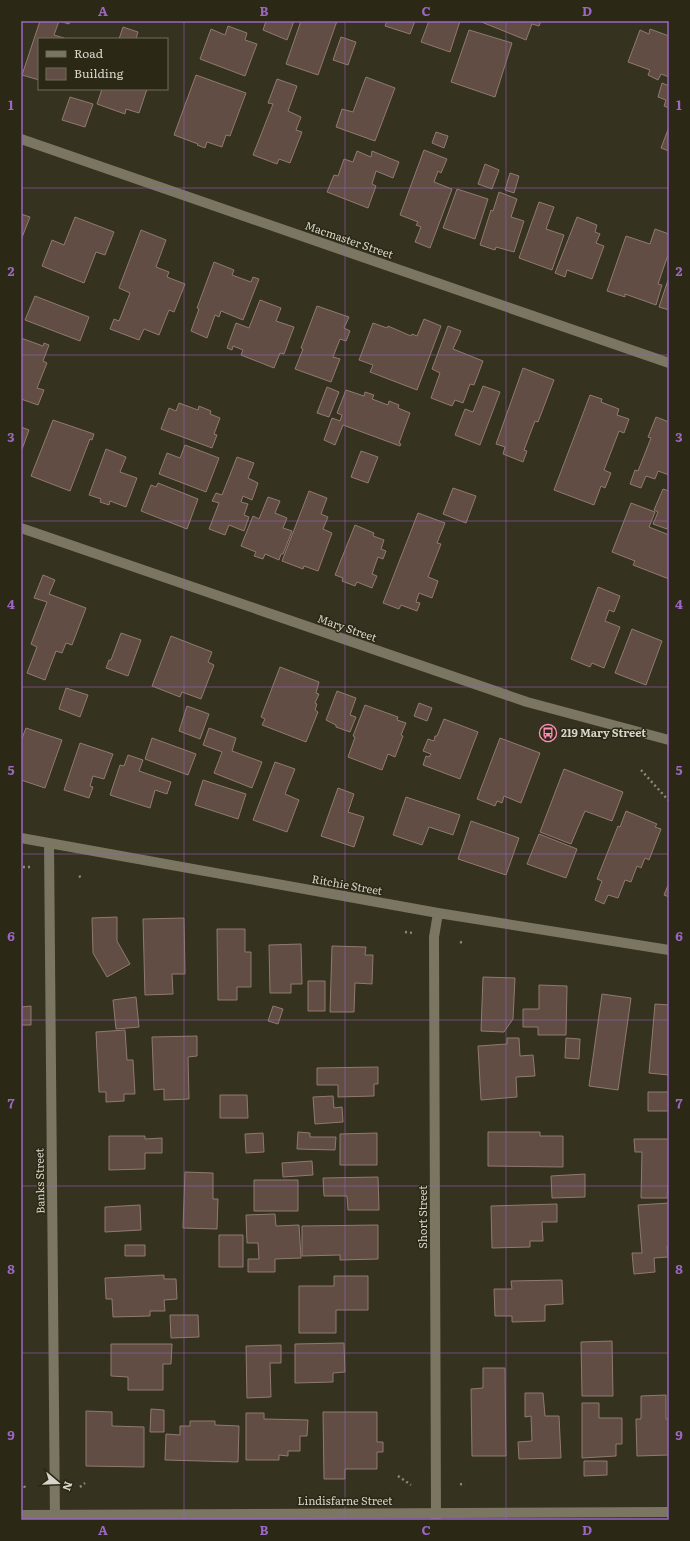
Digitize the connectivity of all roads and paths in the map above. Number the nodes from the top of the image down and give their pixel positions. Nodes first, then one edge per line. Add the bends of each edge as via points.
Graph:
1 (21, 139) edge
2 (669, 363) edge
3 (21, 528) edge
4 (669, 740) edge
5 (641, 770) dead end
6 (669, 801) edge
7 (21, 838) edge
8 (49, 843) junction
9 (23, 867) dead end
10 (30, 867) dead end
11 (438, 913) junction
12 (405, 932) dead end
13 (413, 933) dead end
14 (460, 942) dead end
15 (464, 943) dead end
16 (669, 950) edge
17 (398, 1476) dead end
18 (85, 1483) dead end
19 (460, 1484) dead end
20 (466, 1485) dead end
21 (24, 1486) dead end
22 (410, 1486) dead end
23 (80, 1487) dead end
24 (26, 1489) dead end
25 (669, 1512) edge
26 (21, 1515) edge
27 (55, 1517) edge
28 (436, 1517) edge

1 - 2 street, Macmaster Street
3 - 4 street, Mary Street via 527,702
5 - 6 path
7 - 8 street, Ritchie Street
8 - 11 street, Ritchie Street
8 - 27 street, Banks Street
9 - 10 path
11 - 16 street, Ritchie Street
11 - 28 street, Short Street via 434,937
12 - 13 path
14 - 15 path
17 - 22 path
18 - 23 path
19 - 20 path
21 - 24 path
25 - 28 street, Lindisfarne Street
26 - 27 street, Lindisfarne Street
27 - 28 street, Lindisfarne Street

